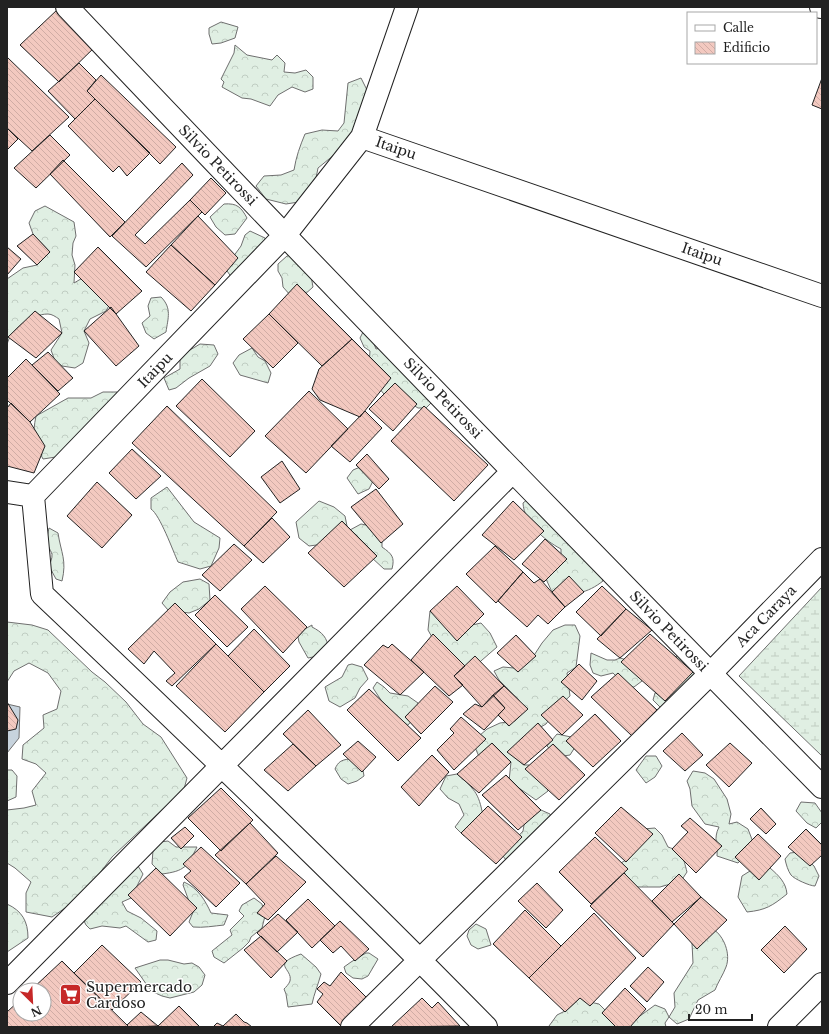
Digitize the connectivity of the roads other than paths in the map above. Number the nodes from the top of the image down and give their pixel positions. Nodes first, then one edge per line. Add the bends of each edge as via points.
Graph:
1 (67, 7) edge
2 (407, 7) edge
3 (362, 137) junction
4 (285, 235) junction
5 (822, 296) edge
6 (513, 471) junction
7 (7, 492) edge
8 (33, 496) junction
9 (822, 559) edge
10 (710, 674) junction
11 (222, 766) junction
12 (822, 787) edge
13 (420, 960) junction
14 (7, 983) edge
15 (822, 984) edge
16 (352, 1027) edge
17 (486, 1027) edge
18 (779, 1027) edge

1 - 4 street, Silvio Petirossi
2 - 3 street
3 - 4 street, Itaipu
3 - 5 street, Itaipu
4 - 6 street, Silvio Petirossi
4 - 8 street, Itaipu
6 - 10 street, Silvio Petirossi
6 - 11 street
7 - 8 street
8 - 11 street via 42,594
9 - 10 street, Aca Caraya
10 - 12 street, Silvio Petirossi
10 - 13 street, Aca Caraya
11 - 13 street
11 - 14 street
13 - 16 street, Aca Caraya
13 - 17 street
15 - 18 street

